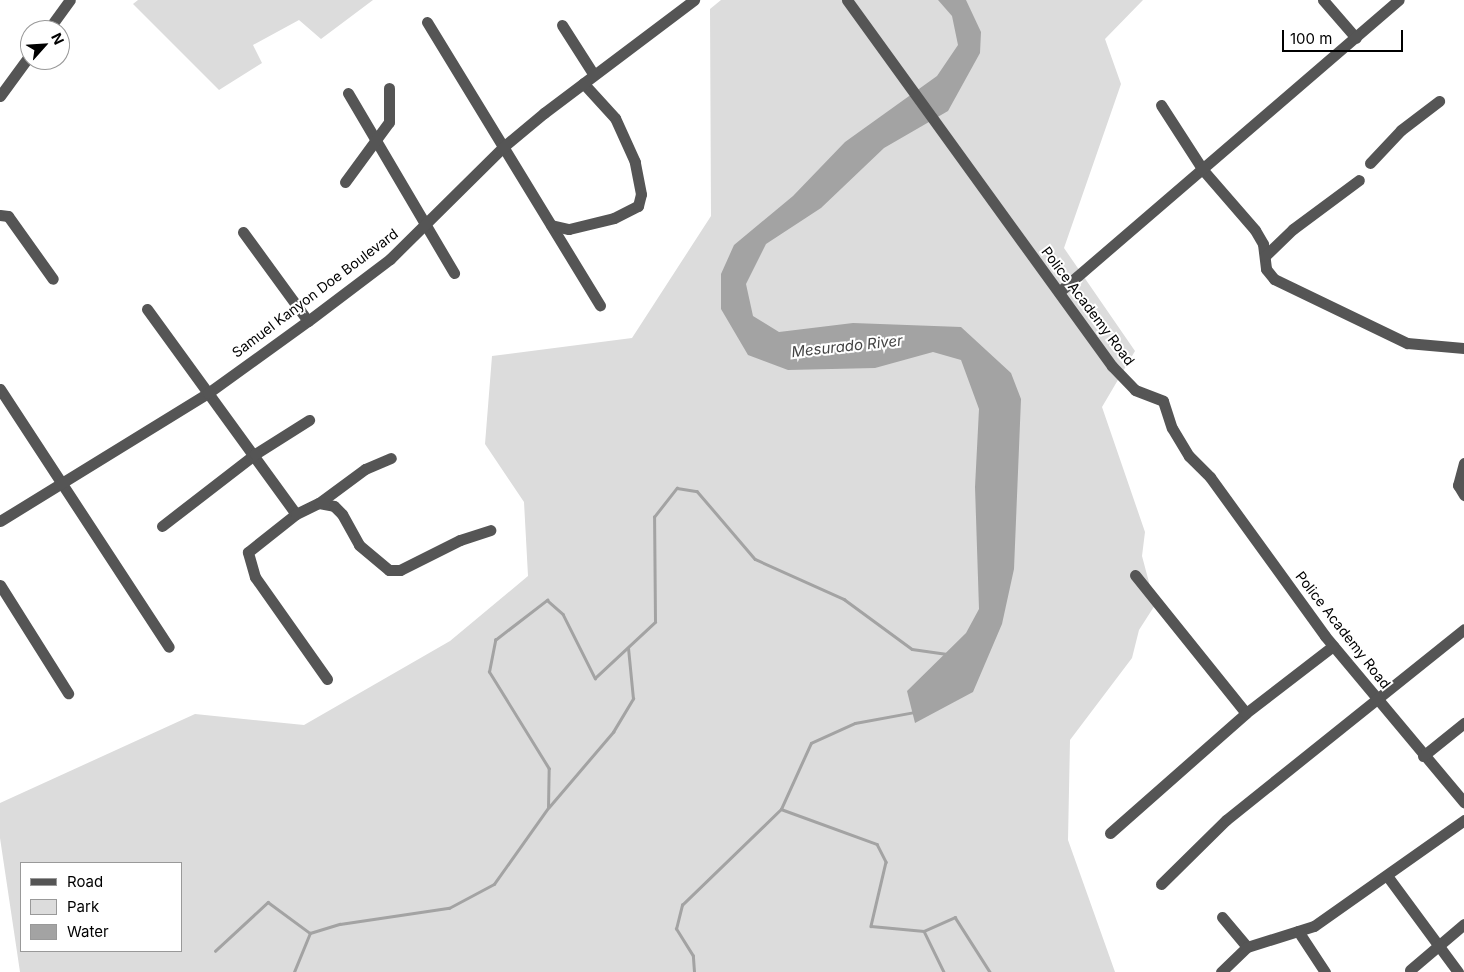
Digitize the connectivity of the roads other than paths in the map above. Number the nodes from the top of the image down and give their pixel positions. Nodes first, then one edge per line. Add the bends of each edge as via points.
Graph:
1 (70, 0) edge
2 (694, 0) edge
3 (846, 0) edge
4 (1323, 0) edge
5 (1399, 0) edge
6 (55, 20) edge
7 (427, 22) dead end
8 (562, 25) dead end
9 (1356, 38) junction
10 (20, 69) edge
11 (594, 75) junction
12 (583, 83) junction
13 (389, 88) dead end
14 (348, 93) dead end
15 (0, 96) edge
16 (1439, 101) dead end
17 (1161, 105) dead end
18 (376, 138) junction
19 (502, 148) junction
20 (1370, 163) dead end
21 (1204, 170) junction
22 (1359, 180) dead end
23 (345, 182) dead end
24 (0, 215) edge
25 (551, 225) junction
26 (425, 227) junction
27 (243, 232) dead end
28 (1265, 256) junction
29 (454, 273) dead end
30 (53, 279) dead end
31 (1059, 292) junction
32 (600, 305) dead end
33 (147, 309) dead end
34 (308, 321) junction
35 (1464, 348) edge
36 (0, 389) edge
37 (208, 393) junction
38 (309, 420) dead end
39 (255, 454) junction
40 (391, 458) dead end
41 (1464, 463) edge
42 (62, 482) junction
43 (1464, 495) edge
44 (319, 503) junction
45 (296, 514) junction
46 (0, 521) edge
47 (162, 526) dead end
48 (490, 530) dead end
49 (1135, 575) dead end
50 (0, 585) edge
51 (1462, 634) edge
52 (1333, 646) junction
53 (168, 647) dead end
54 (327, 679) dead end
55 (68, 693) dead end
56 (1379, 701) junction
57 (1246, 714) junction
58 (1464, 723) edge
59 (1423, 756) junction
60 (1464, 802) edge
61 (1464, 820) edge
62 (1110, 833) dead end
63 (1388, 877) junction
64 (1161, 884) dead end
65 (1222, 917) dead end
66 (1464, 924) edge
67 (1298, 930) junction
68 (1438, 945) junction
69 (1247, 947) junction
70 (1410, 970) dead end
71 (1221, 972) edge
72 (1325, 972) edge
73 (1458, 972) edge

1 - 6 street
2 - 11 street, Samuel Kanyon Doe Boulevard
3 - 31 street, Police Academy Road
4 - 9 street
5 - 9 street
7 - 19 street
8 - 11 street
9 - 21 street
10 - 15 street
11 - 12 street, Samuel Kanyon Doe Boulevard
12 - 19 street, Samuel Kanyon Doe Boulevard
12 - 25 street via 615,118 634,162 641,194 638,206 614,218 568,229
13 - 18 street via 389,122
14 - 18 street
16 - 20 street via 1401,130
17 - 21 street
18 - 23 street
18 - 26 street
19 - 25 street
19 - 26 street, Samuel Kanyon Doe Boulevard
21 - 28 street via 1255,230
21 - 31 street
22 - 28 street via 1293,229
24 - 30 street via 8,216
25 - 32 street
26 - 29 street
26 - 34 street, Samuel Kanyon Doe Boulevard
27 - 34 street
28 - 35 street via 1266,269 1274,279 1407,343
31 - 52 street, Police Academy Road via 1112,366 1135,390 1164,401 1172,428 1189,456 1210,477
33 - 37 street
34 - 37 street, Samuel Kanyon Doe Boulevard
36 - 42 street
37 - 39 street
37 - 42 street, Samuel Kanyon Doe Boulevard
38 - 39 street
39 - 45 street
39 - 47 street
40 - 44 street via 365,469
41 - 43 street via 1458,485
42 - 46 street, Samuel Kanyon Doe Boulevard
42 - 53 street
44 - 45 street
44 - 48 street via 334,506 360,544 389,570 400,570 460,540
45 - 54 street via 248,552 248,562
49 - 57 street
50 - 55 street
51 - 56 street
52 - 56 street, Police Academy Road
52 - 57 street
56 - 59 street, Police Academy Road
56 - 64 street via 1339,728 1266,791 1226,820
57 - 62 street
58 - 59 street
59 - 60 street, Police Academy Road
61 - 63 street
63 - 67 street via 1314,926
63 - 68 street
65 - 69 street
66 - 68 street
67 - 69 street
67 - 72 street
68 - 70 street
68 - 73 street
69 - 71 street

